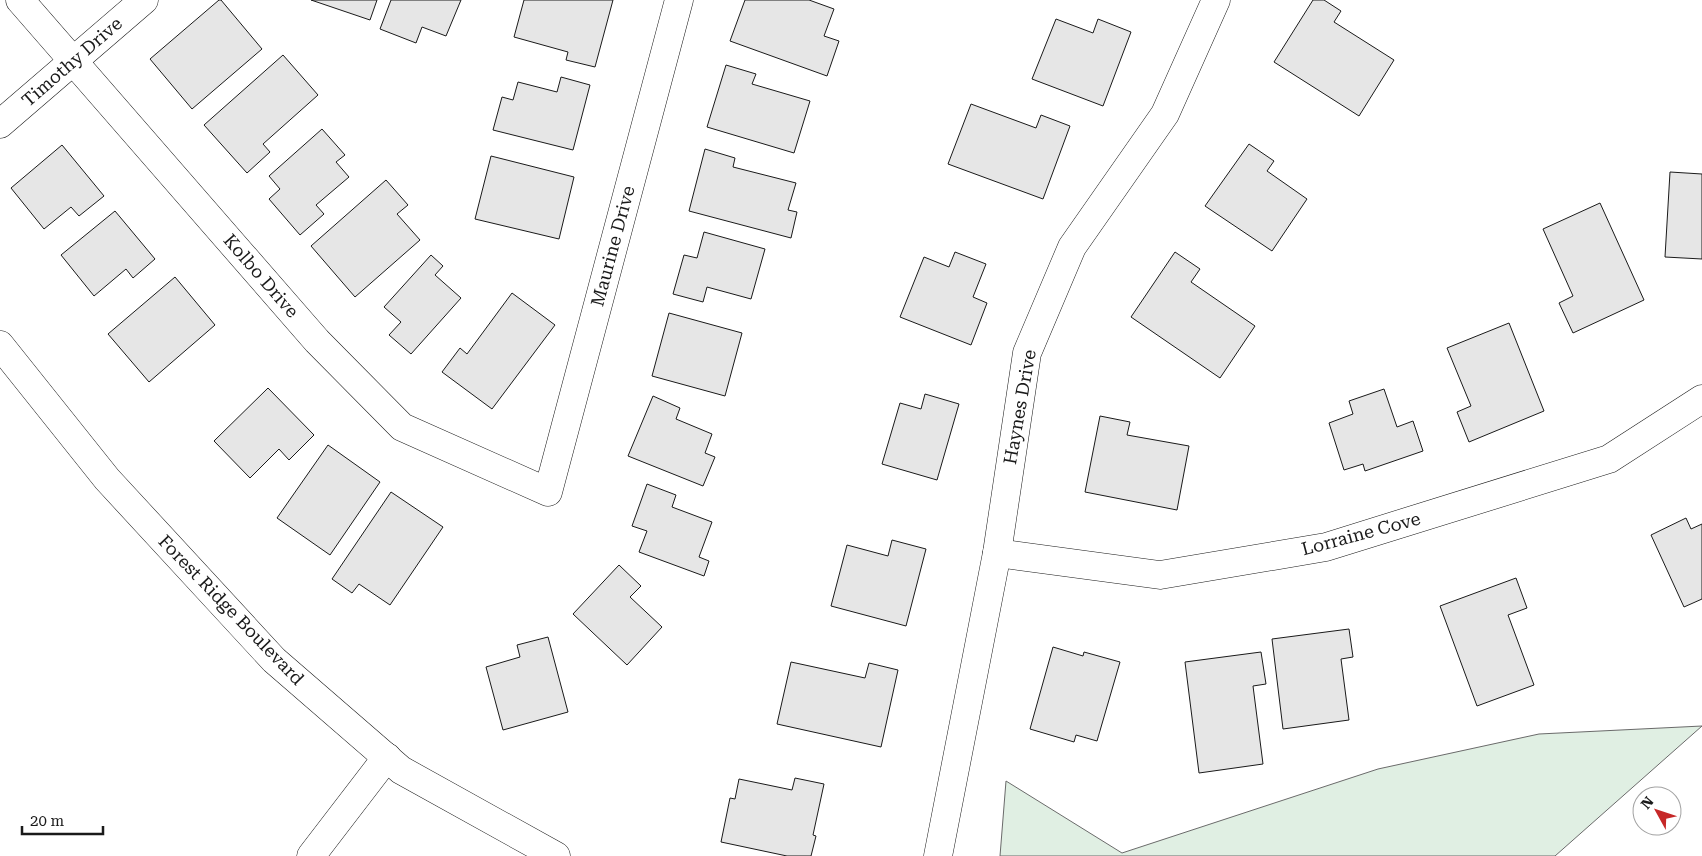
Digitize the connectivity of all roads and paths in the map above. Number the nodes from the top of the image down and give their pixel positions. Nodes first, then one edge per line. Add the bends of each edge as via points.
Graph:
1 (20, 0) edge
2 (144, 0) edge
3 (679, 0) edge
4 (1216, 0) edge
5 (72, 61) junction
6 (0, 124) edge
7 (0, 345) edge
8 (1702, 399) edge
9 (548, 492) joint
10 (997, 553) junction
11 (386, 757) junction
12 (311, 856) edge
13 (556, 856) edge
14 (938, 856) edge

1 - 5 street, Kolbo Drive
2 - 5 street, Timothy Drive
3 - 9 street, Maurine Drive
4 - 10 street, Haynes Drive via 1165,114 1072,247 1027,353
5 - 6 street, Timothy Drive
5 - 9 street, Kolbo Drive via 317,341 402,427
7 - 11 street, Forest Ridge Boulevard via 107,479 274,660
8 - 10 street, Lorraine Cove via 1609,459 1326,547 1160,575
10 - 14 street, Haynes Drive
11 - 12 street
11 - 13 street, Forest Ridge Boulevard via 401,770

